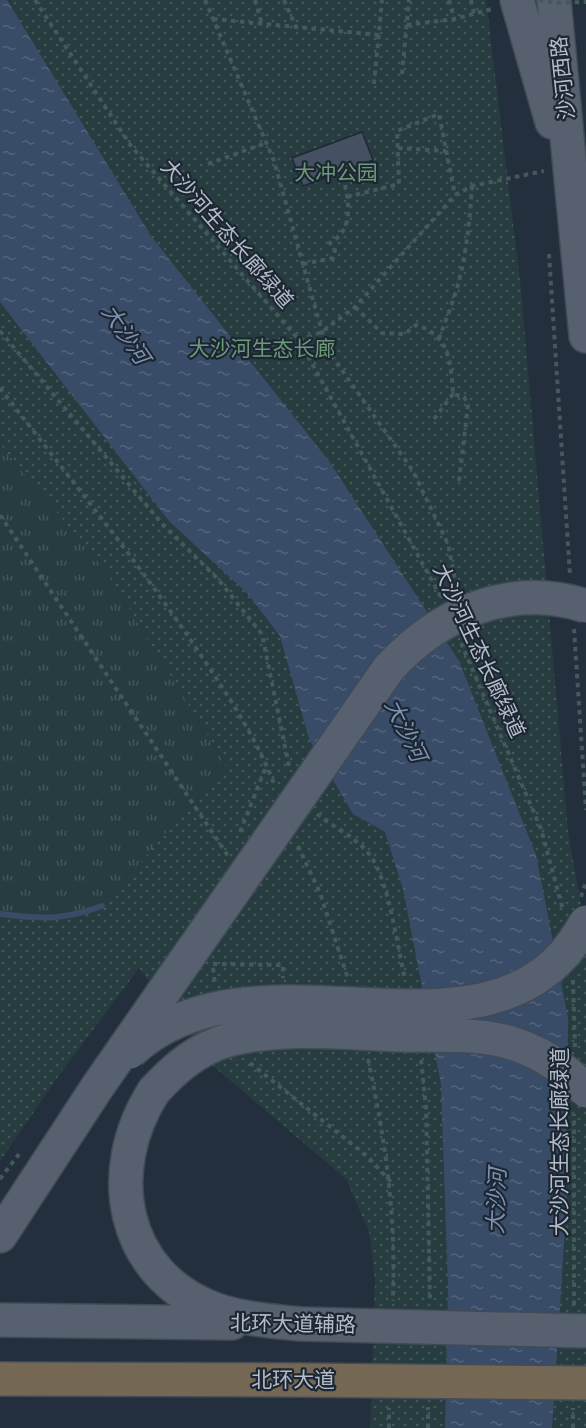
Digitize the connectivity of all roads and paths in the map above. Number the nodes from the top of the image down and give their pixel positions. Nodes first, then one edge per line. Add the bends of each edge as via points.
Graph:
1 (35, 0) edge
2 (205, 0) edge
3 (255, 0) edge
4 (284, 0) edge
5 (382, 0) edge
6 (409, 0) edge
7 (449, 0) edge
8 (471, 0) edge
9 (539, 0) edge
10 (554, 0) edge
11 (586, 2) edge
12 (507, 9) edge
13 (474, 14) junction
14 (213, 19) junction
15 (454, 19) junction
16 (262, 24) junction
17 (407, 25) junction
18 (296, 27) junction
19 (379, 35) junction
20 (402, 74) dead end
21 (374, 84) dead end
22 (266, 143) junction
23 (398, 148) junction
24 (446, 151) junction
25 (542, 162) dead end
26 (208, 164) dead end
27 (544, 171) junction
28 (343, 175) dead end
29 (544, 183) dead end
30 (472, 186) junction
31 (455, 195) junction
32 (347, 197) junction
33 (575, 201) junction
34 (548, 242) dead end
35 (303, 264) junction
36 (356, 307) junction
37 (322, 332) junction
38 (586, 336) edge
39 (440, 339) junction
40 (299, 340) junction
41 (453, 394) junction
42 (434, 419) dead end
43 (459, 481) dead end
44 (0, 515) edge
45 (458, 591) dead end
46 (577, 602) edge
47 (444, 604) dead end
48 (465, 635) dead end
49 (459, 636) dead end
50 (468, 658) junction
51 (586, 810) edge
52 (229, 857) dead end
53 (579, 920) edge
54 (572, 977) dead end
55 (283, 984) dead end
56 (216, 993) dead end
57 (575, 1055) dead end
58 (244, 1057) dead end
59 (98, 1086) junction
60 (580, 1097) edge
61 (391, 1183) dead end
62 (0, 1236) edge
63 (0, 1320) edge
64 (580, 1322) edge
65 (300, 1324) junction
66 (0, 1379) edge
67 (580, 1394) edge
68 (573, 1428) edge

1 - 40 path, 大沙河生态长廊绿道 via 131,146
2 - 14 path
3 - 16 path
4 - 18 path
5 - 19 path
6 - 17 path
7 - 15 path
8 - 13 path
9 - 11 path, bridge
10 - 33 main road, 沙河西路
12 - 13 path
12 - 33 main road
13 - 15 path
14 - 16 path
14 - 22 path
15 - 17 path
16 - 18 path
17 - 20 path
18 - 19 path
19 - 21 path
22 - 26 path
22 - 35 path
23 - 24 path
23 - 24 path via 397,131 439,114
23 - 32 path via 399,184
24 - 31 path
25 - 27 path
27 - 29 path
27 - 30 path
28 - 32 path
30 - 31 path
30 - 39 path via 469,234 460,278
31 - 36 path
32 - 35 path via 350,212 341,237 330,243 335,250 333,258
33 - 38 main road, 沙河西路
34 - 46 path
35 - 37 path
36 - 37 path
36 - 39 path via 382,333 405,334 416,325 430,329
37 - 40 path
37 - 45 path via 334,359 413,471 448,544
39 - 41 path via 450,360
40 - 47 path, 大沙河生态长廊绿道
41 - 42 path
41 - 43 path via 464,397 468,405
44 - 52 path
46 - 51 path
46 - 59 main road, bridge via 539,596 495,601 458,613 406,650 389,668 248,867
48 - 50 path
49 - 50 path, 大沙河生态长廊绿道
50 - 53 path, 大沙河生态长廊绿道
53 - 59 main road, bridge via 575,942 559,961 542,975 498,997 449,1006 290,1002 226,1005 174,1021 149,1034
54 - 57 path, 大沙河生态长廊绿道
55 - 56 path via 283,965 212,964
58 - 61 path via 367,1156
59 - 62 main road
60 - 64 path, 大沙河生态长廊绿道
60 - 65 main road, bridge via 570,1075 543,1056 498,1040 467,1036 294,1032 251,1036 205,1049 185,1061 154,1091 133,1129 125,1172 129,1218 137,1238 151,1261 187,1295 213,1309 240,1317
63 - 65 main road, 北环大道辅路
64 - 65 main road, 北环大道辅路, bridge
66 - 67 highway, 北环大道, bridge via 301,1380
67 - 68 path

